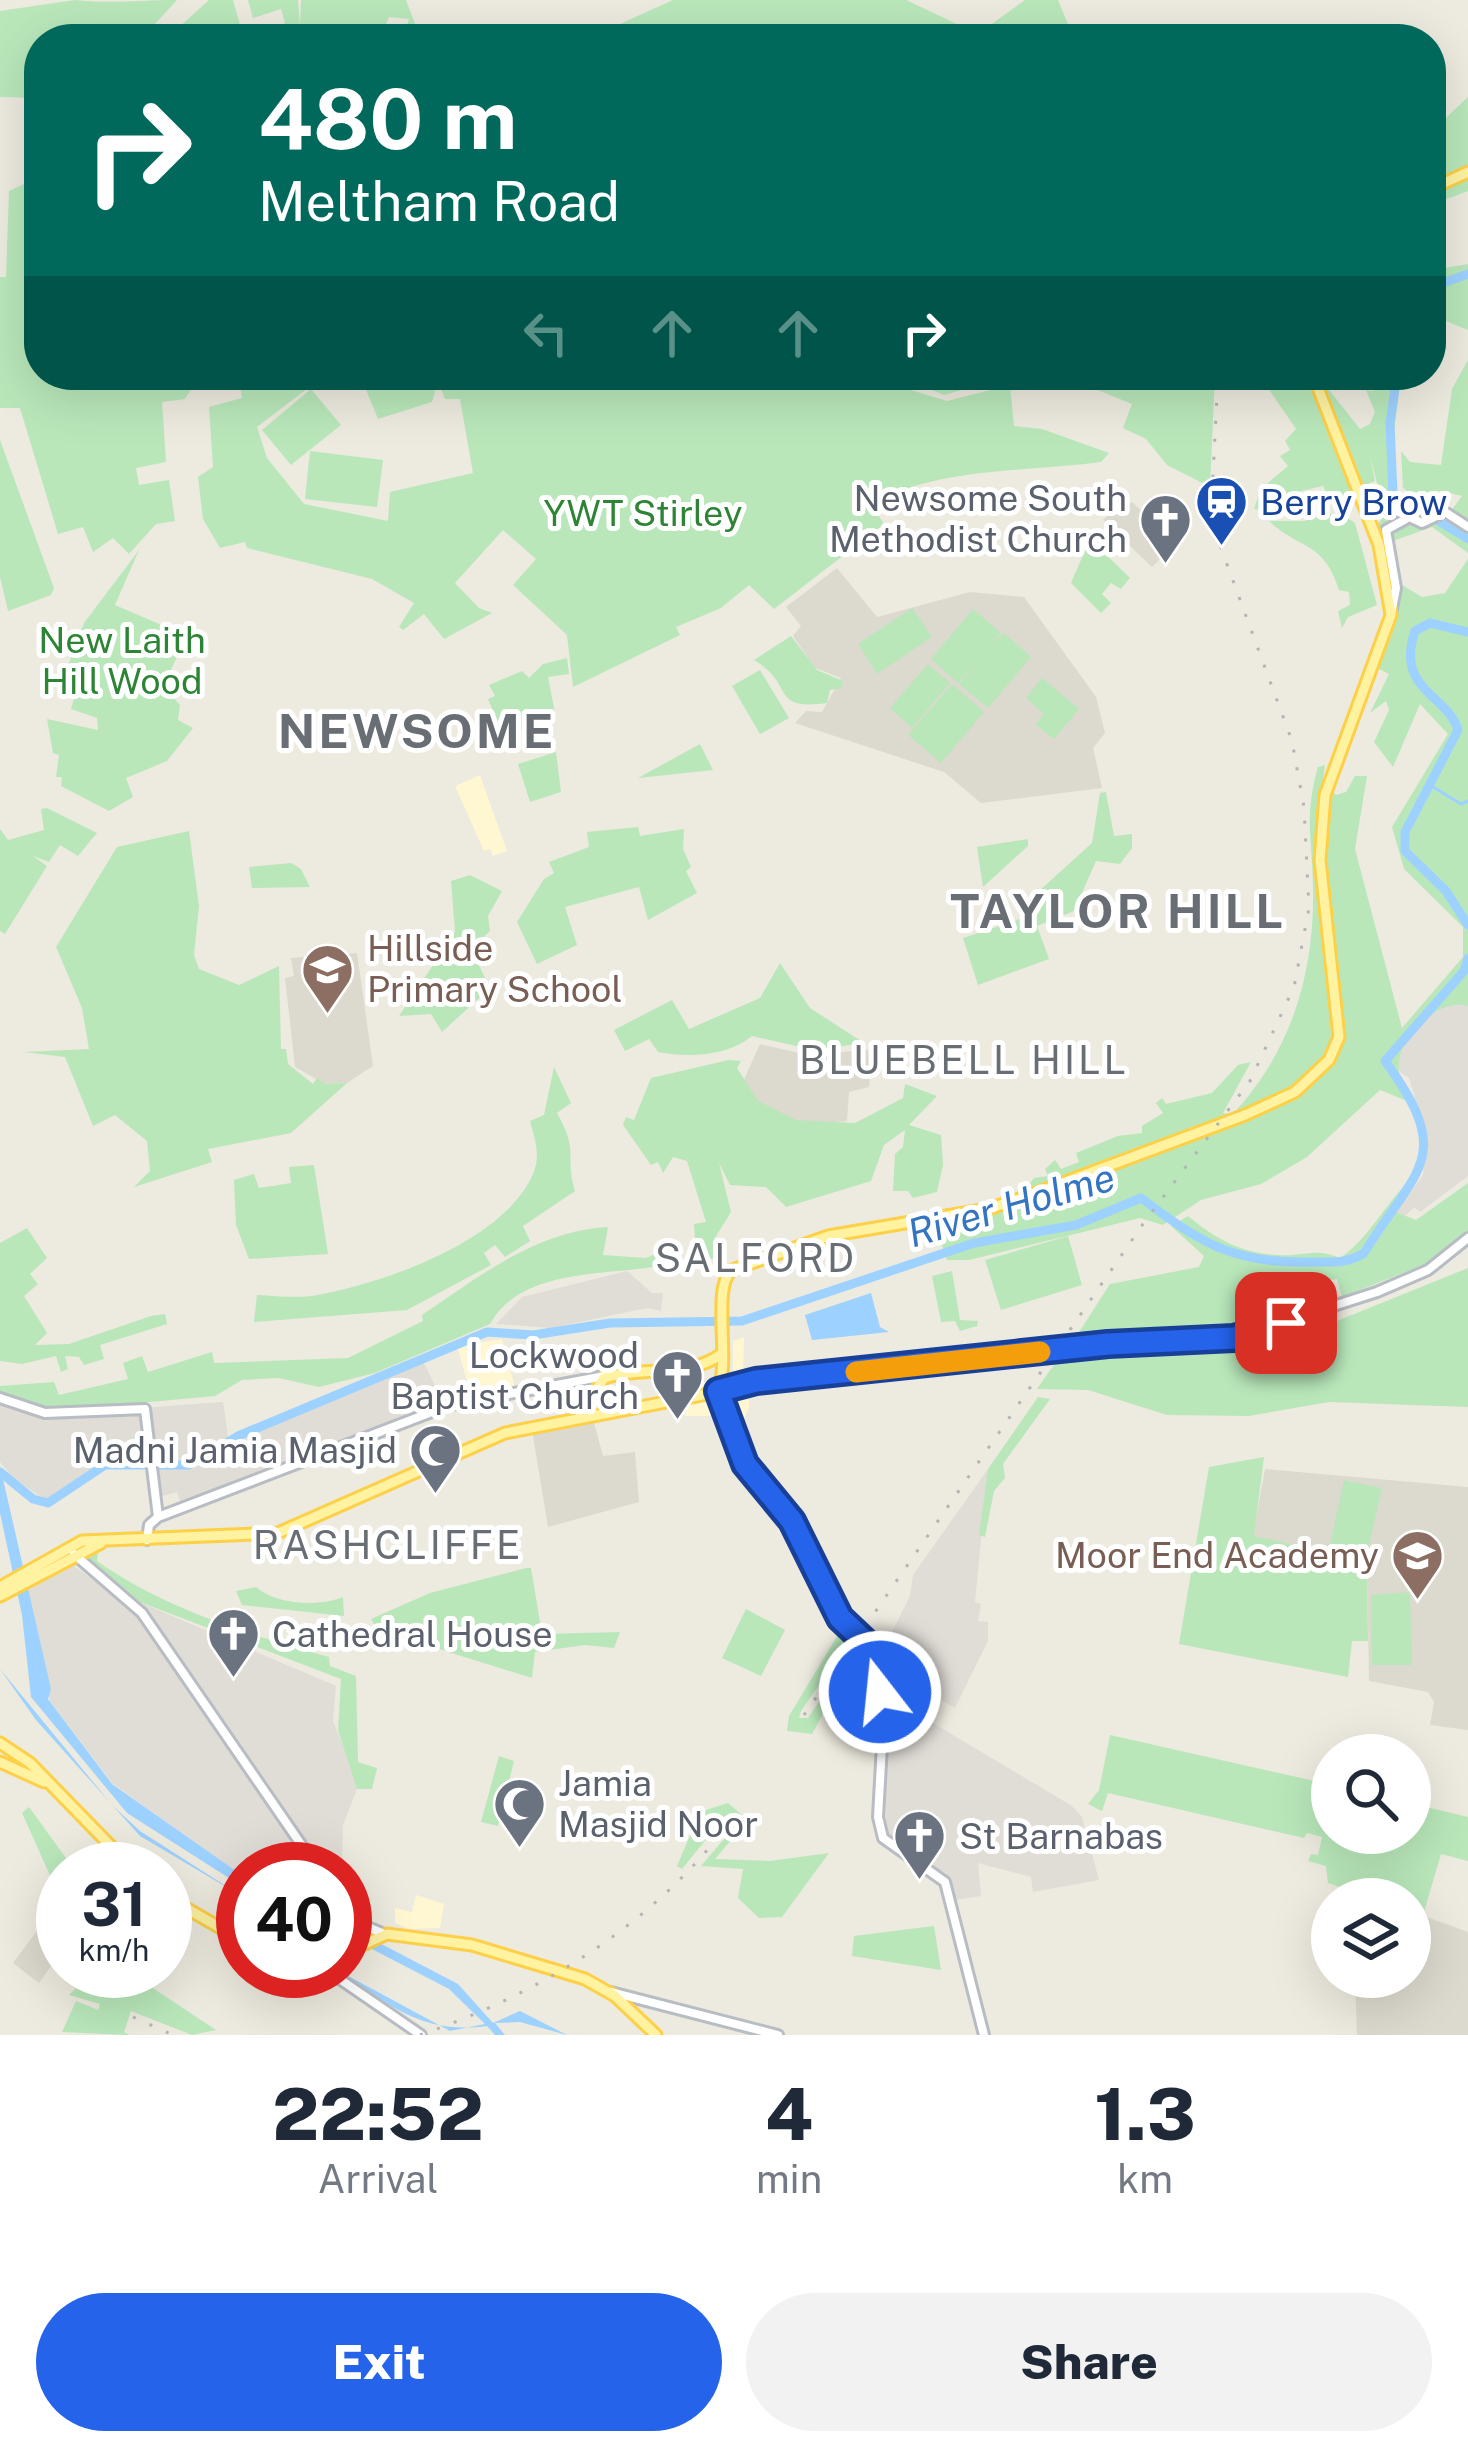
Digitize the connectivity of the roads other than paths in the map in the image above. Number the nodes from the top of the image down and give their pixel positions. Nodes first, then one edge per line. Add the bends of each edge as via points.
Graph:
1 (1319, 390) edge
2 (1360, 501) junction
3 (1408, 519) junction
4 (1468, 527) edge
5 (1391, 615) junction
6 (1468, 1238) edge
7 (723, 1351) junction
8 (606, 1376) junction
9 (718, 1391) junction
10 (0, 1398) edge
11 (580, 1415) junction
12 (158, 1517) junction
13 (112, 1539) junction
14 (147, 1540) junction
15 (85, 1548) junction
16 (71, 1550) junction
17 (83, 1562) junction
18 (6, 1589) edge
19 (0, 1743) edge
20 (19, 1755) junction
21 (0, 1762) edge
22 (36, 1778) junction
23 (51, 1786) junction
24 (106, 1842) edge
25 (299, 1842) edge
26 (372, 1936) edge
27 (610, 1992) junction
28 (638, 1996) junction
29 (368, 1998) edge
30 (630, 2009) junction
31 (422, 2035) edge
32 (656, 2035) edge
33 (778, 2035) edge
34 (984, 2035) edge

1 - 2 main road
2 - 3 street
2 - 5 main road via 1389,580
3 - 4 street via 1440,514
3 - 5 street via 1386,530 1396,588
5 - 7 main road via 1326,788 1320,860 1339,1036 1318,1073 1245,1115 1025,1197 842,1232 731,1270 722,1283
6 - 9 street via 1428,1270 1377,1292 1234,1338 1087,1346
7 - 8 main road via 702,1366
7 - 9 main road
8 - 11 main road
8 - 12 street via 450,1405
9 - 11 main road
9 - 34 street via 745,1464 792,1521 840,1618 877,1653 878,1817 884,1838 945,1882
10 - 12 street via 45,1413 142,1408
11 - 14 main road via 505,1433 278,1533
12 - 14 street
13 - 14 main road
13 - 15 main road
13 - 16 main road
15 - 16 main road
15 - 17 street
16 - 17 street
16 - 18 main road
17 - 25 street via 142,1613
19 - 20 main road
20 - 22 main road
20 - 23 main road
21 - 22 main road
22 - 23 main road
23 - 24 main road
26 - 27 main road via 472,1945
27 - 28 street
27 - 30 main road
28 - 30 street
28 - 33 street
29 - 31 street
30 - 32 main road

